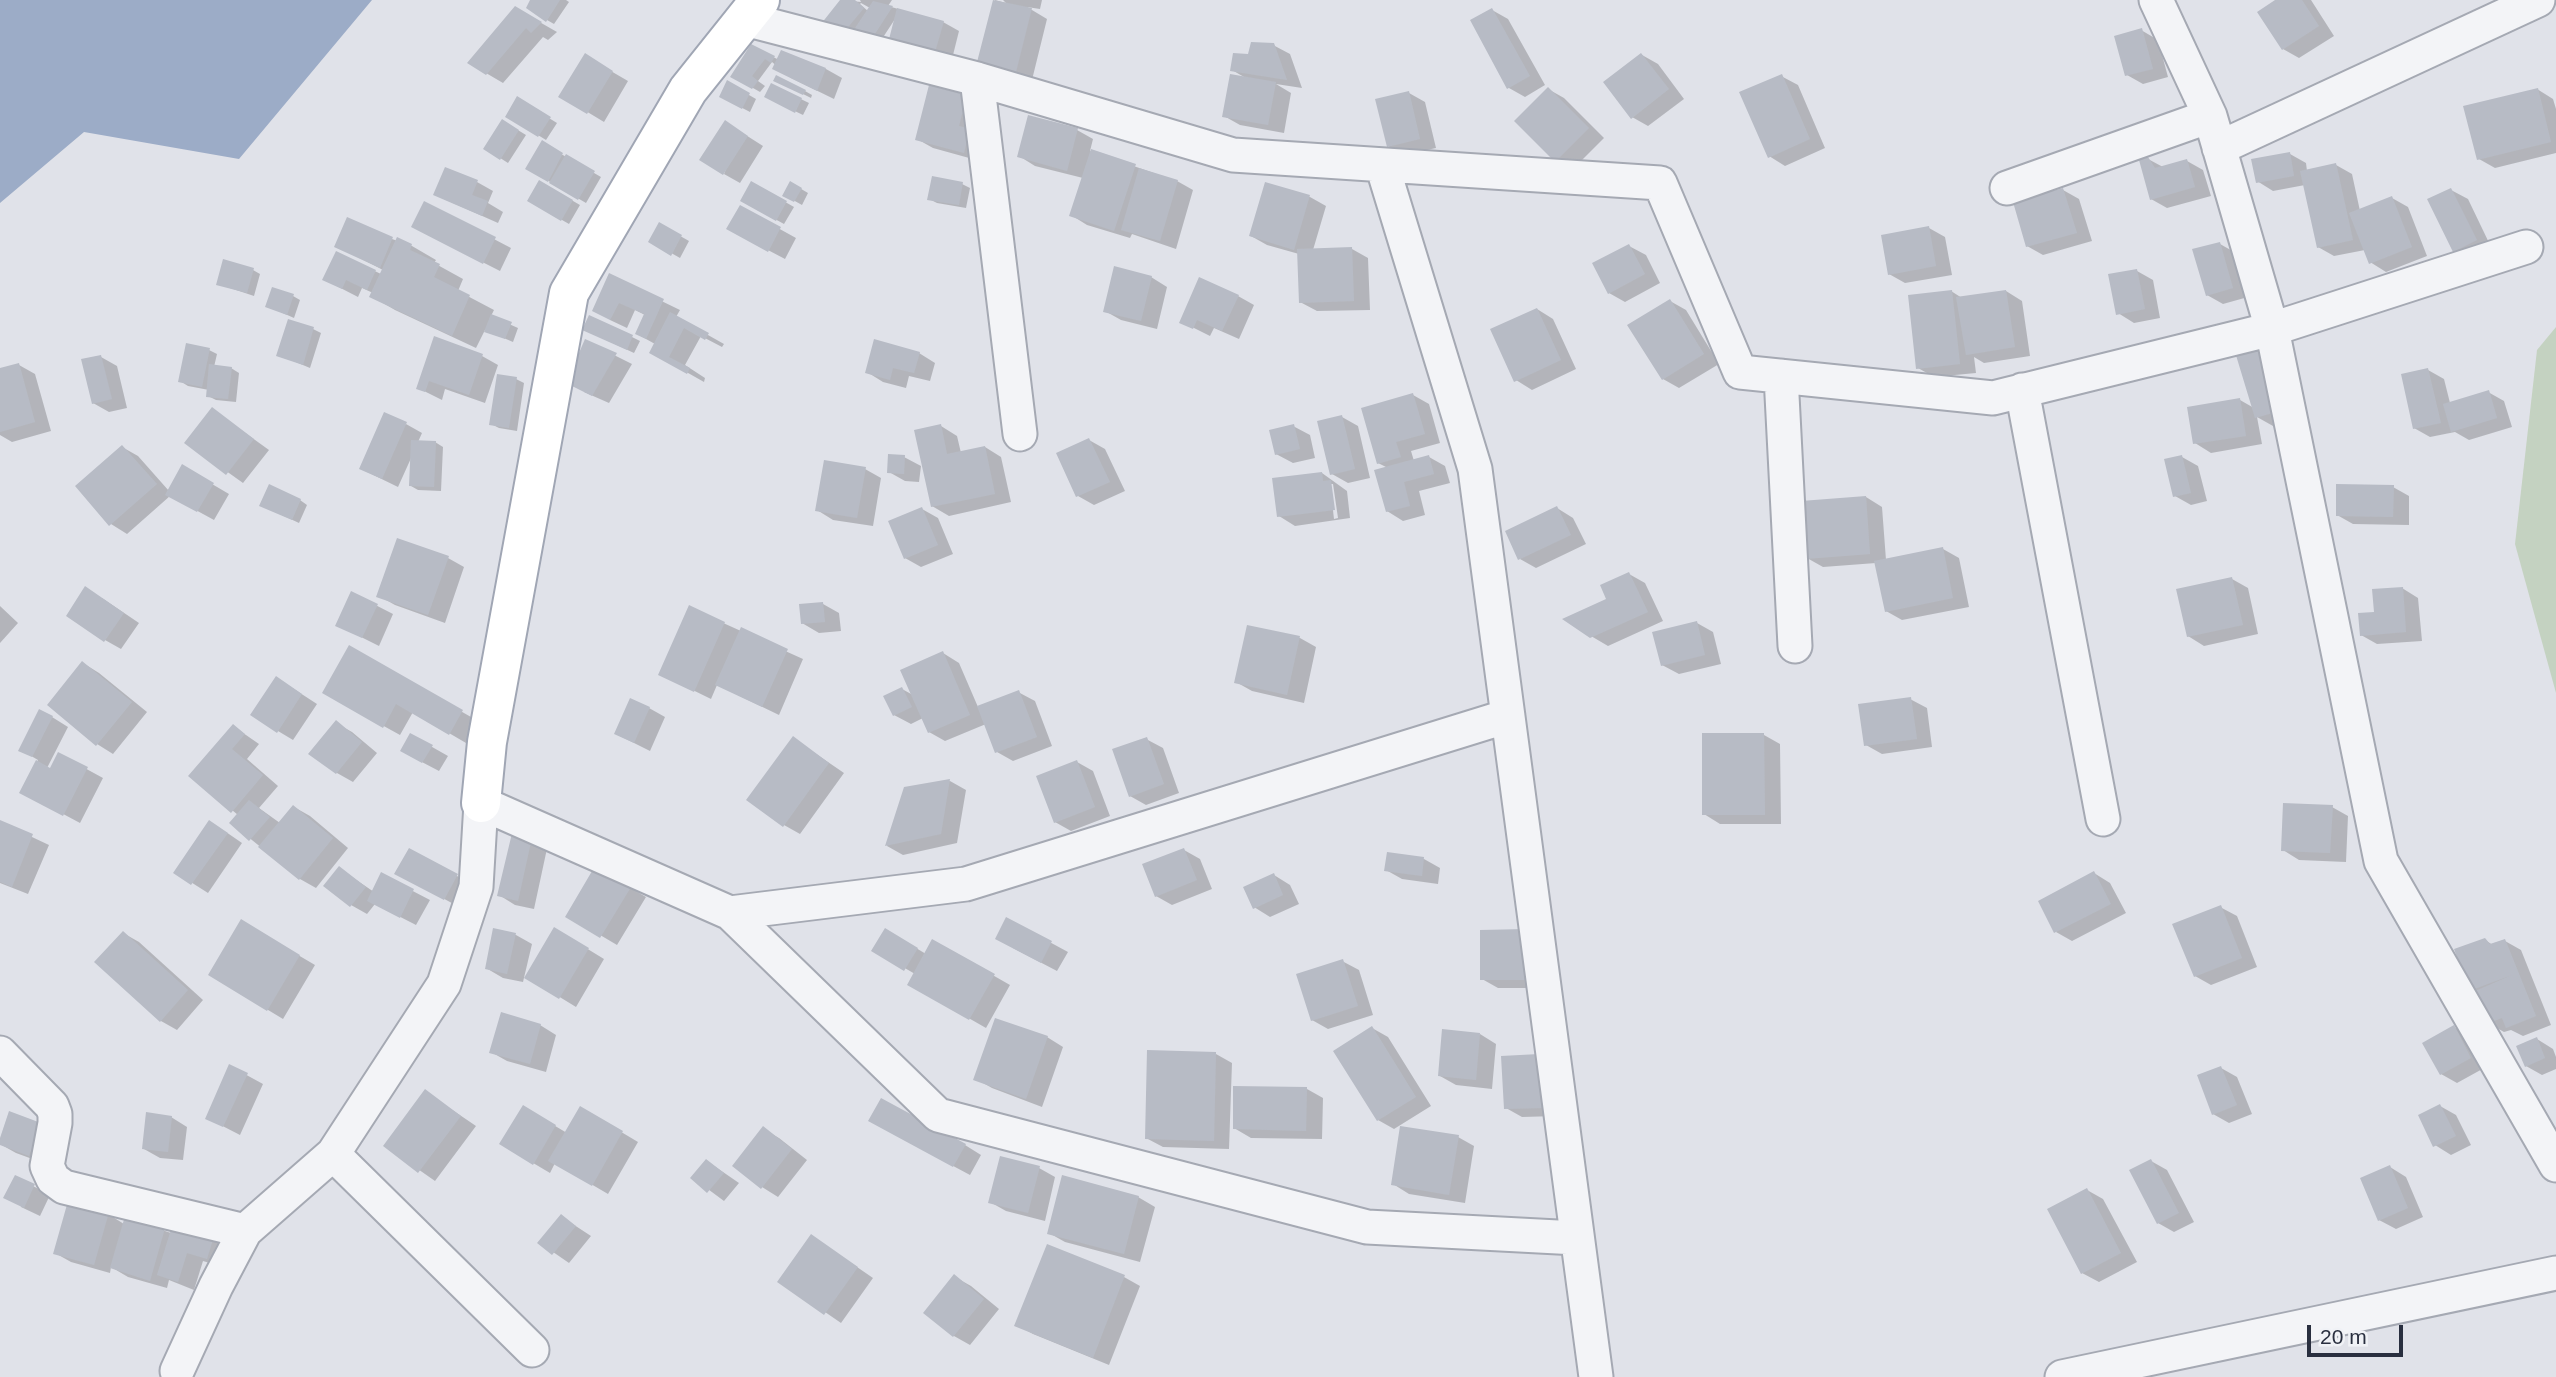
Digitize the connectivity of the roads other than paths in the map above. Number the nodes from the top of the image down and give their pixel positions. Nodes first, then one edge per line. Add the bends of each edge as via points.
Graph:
1 (2157, 0) edge
2 (2538, 0) edge
3 (753, 10) edge
4 (978, 79) junction
5 (2210, 116) junction
6 (2219, 148) junction
7 (1382, 165) junction
8 (2007, 188) dead end
9 (2526, 247) dead end
10 (2272, 329) junction
11 (1781, 376) junction
12 (2022, 390) junction
13 (1020, 434) dead end
14 (1795, 646) dead end
15 (1508, 716) junction
16 (481, 803) junction
17 (2103, 819) dead end
18 (730, 913) junction
19 (0, 1053) edge
20 (333, 1154) junction
21 (2556, 1165) edge
22 (245, 1231) junction
23 (1577, 1238) junction
24 (2556, 1273) edge
25 (532, 1350) dead end
26 (177, 1371) dead end
27 (1596, 1377) edge
28 (2062, 1377) edge

1 - 5 street
2 - 6 street
3 - 4 street
3 - 16 main road via 688,90 569,293 487,742
4 - 7 street via 1233,155
4 - 13 street
5 - 6 street
5 - 8 street
6 - 10 street
7 - 11 street via 1660,183 1740,372
7 - 15 street via 1475,469
9 - 10 street
10 - 12 street
10 - 21 street via 2381,861
11 - 12 street via 1993,398
11 - 14 street
12 - 17 street
15 - 18 street via 966,884
15 - 23 street
16 - 18 street
16 - 20 street via 476,887 444,984
18 - 23 street via 938,1115 1367,1227
19 - 22 street via 52,1106 55,1123 47,1166 53,1179 64,1187
20 - 22 street
20 - 25 street
22 - 26 street
23 - 27 street
24 - 28 street

